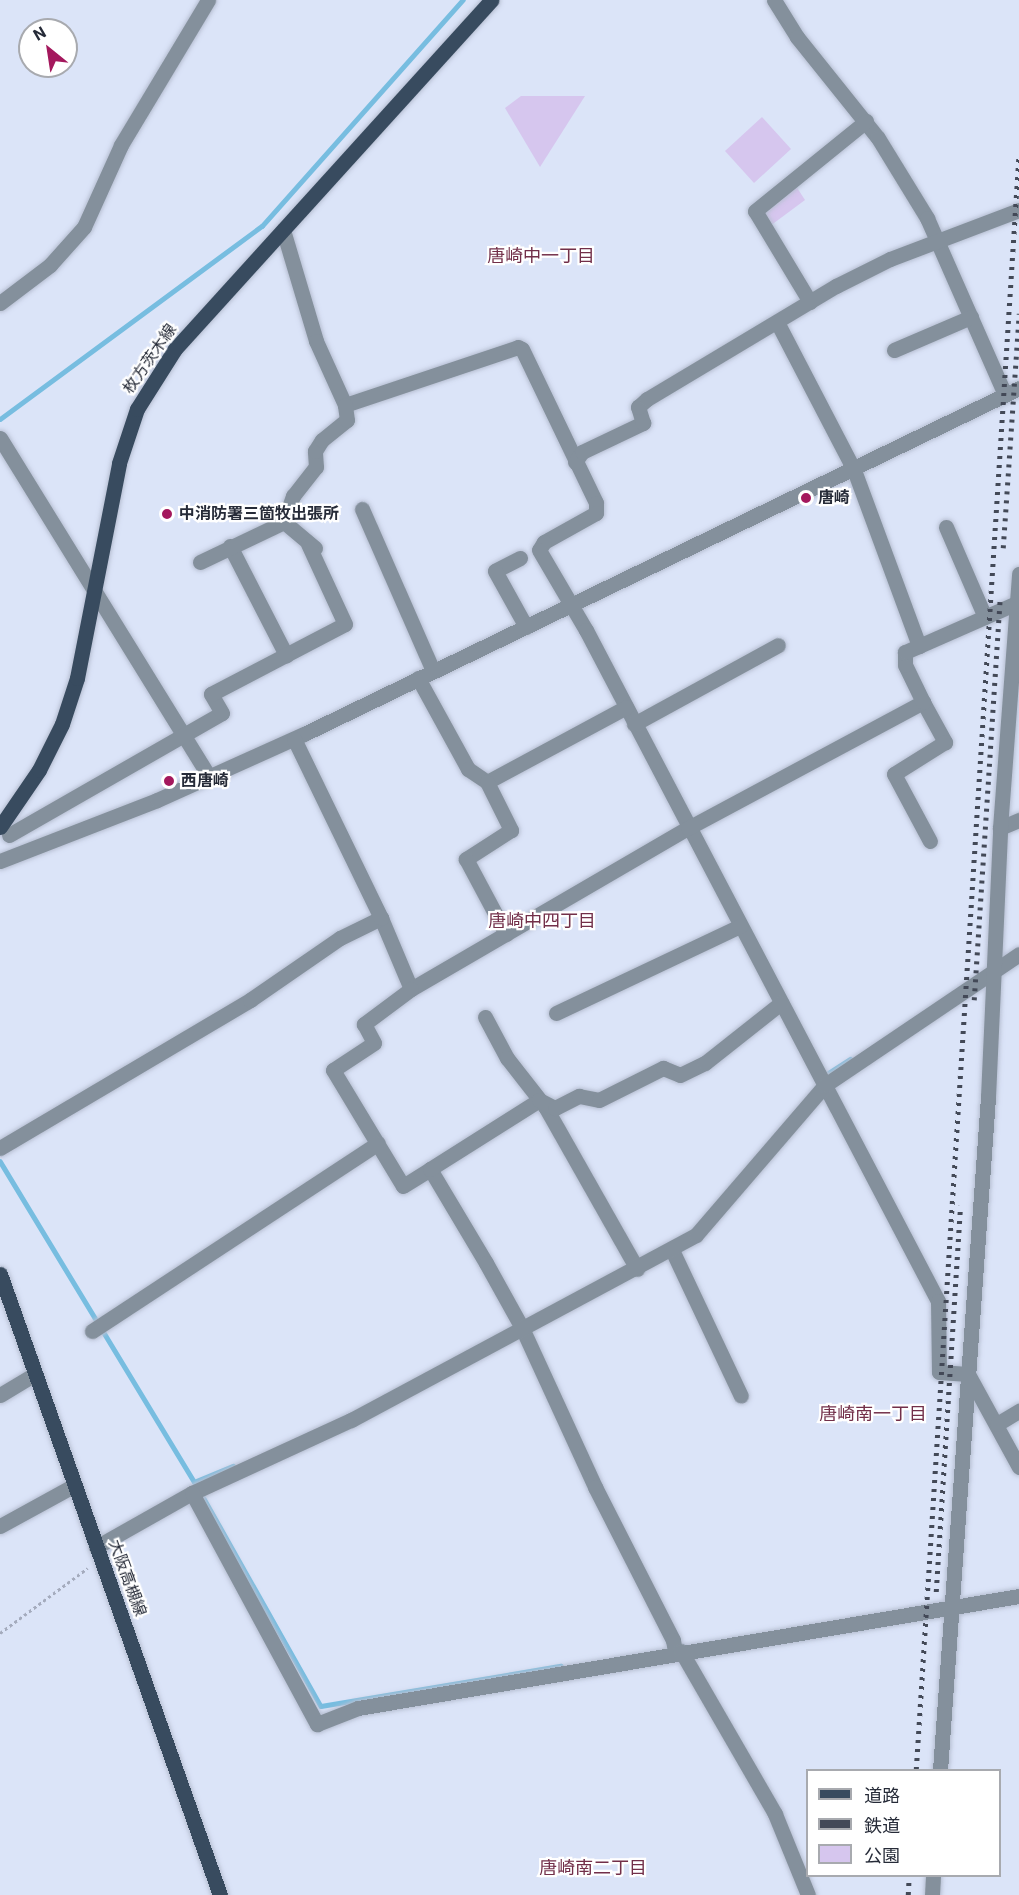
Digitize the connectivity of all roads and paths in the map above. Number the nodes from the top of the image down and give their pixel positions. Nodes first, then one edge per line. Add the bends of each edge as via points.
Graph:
1 (208, 0) edge
2 (491, 0) edge
3 (774, 0) edge
4 (866, 121) junction
5 (1019, 210) edge
6 (283, 230) junction
7 (939, 241) junction
8 (810, 302) junction
9 (0, 303) edge
10 (971, 317) junction
11 (777, 322) junction
12 (894, 350) dead end
13 (1012, 392) edge
14 (345, 405) junction
15 (0, 438) edge
16 (575, 462) junction
17 (854, 470) junction
18 (362, 509) dead end
19 (284, 522) junction
20 (946, 527) dead end
21 (308, 544) junction
22 (230, 546) junction
23 (324, 555) dead end
24 (520, 558) dead end
25 (200, 562) dead end
26 (1019, 574) edge
27 (92, 588) junction
28 (1018, 602) edge
29 (570, 606) junction
30 (985, 617) junction
31 (526, 627) junction
32 (778, 645) dead end
33 (919, 646) junction
34 (286, 655) junction
35 (426, 674) junction
36 (923, 702) junction
37 (626, 707) junction
38 (634, 724) junction
39 (183, 735) junction
40 (294, 739) junction
41 (209, 777) junction
42 (487, 782) junction
43 (1019, 820) edge
44 (688, 828) junction
45 (1000, 828) junction
46 (4, 829) edge
47 (930, 841) dead end
48 (19, 853) junction
49 (0, 861) edge
50 (381, 918) junction
51 (740, 926) junction
52 (506, 934) junction
53 (1019, 954) edge
54 (995, 968) junction
55 (411, 989) junction
56 (781, 1003) junction
57 (556, 1013) dead end
58 (485, 1017) dead end
59 (825, 1085) junction
60 (537, 1100) junction
61 (378, 1143) junction
62 (0, 1148) edge
63 (430, 1169) junction
64 (672, 1250) junction
65 (637, 1269) junction
66 (0, 1274) edge
67 (522, 1328) junction
68 (92, 1331) dead end
69 (35, 1374) junction
70 (968, 1374) junction
71 (0, 1395) edge
72 (741, 1396) dead end
73 (1019, 1411) edge
74 (997, 1424) junction
75 (1019, 1467) edge
76 (75, 1485) junction
77 (192, 1493) junction
78 (0, 1526) edge
79 (99, 1553) junction
80 (1019, 1596) edge
81 (952, 1607) junction
82 (0, 1633) edge
83 (678, 1651) junction
84 (940, 1769) edge
85 (933, 1877) edge
86 (220, 1895) edge
87 (808, 1895) edge
88 (932, 1895) edge

1 - 9 street via 121,145 84,227 50,265
2 - 6 main road, 枚方茨木線
3 - 4 street via 797,37
4 - 7 street
4 - 8 street via 755,211
5 - 7 street
6 - 14 street via 316,341
6 - 27 main road, 枚方茨木線 via 175,349 138,409 119,463
7 - 8 street via 890,259
7 - 10 street
8 - 11 street
10 - 12 street
10 - 13 street
11 - 16 street via 647,399 638,407 643,423 582,452
11 - 17 street
13 - 17 street
14 - 16 street via 518,347
14 - 19 street via 347,420 322,440 315,451 316,467 293,496
15 - 27 street
16 - 29 street via 596,503 596,513 544,542 538,550
17 - 29 street
17 - 33 street
18 - 35 street
19 - 21 street
19 - 22 street
20 - 30 street
21 - 23 street
21 - 34 street via 345,624
22 - 25 street
22 - 34 street
24 - 31 street via 495,571
26 - 28 street
27 - 39 street
27 - 46 main road, 枚方茨木線 via 77,678 62,724
28 - 30 street
28 - 45 street
29 - 31 street
29 - 37 street
30 - 33 street
31 - 35 street
32 - 38 street
33 - 36 street via 905,652 905,665
34 - 39 street via 211,694 222,713
35 - 40 street
35 - 42 street via 468,769
36 - 44 street
36 - 47 street via 945,742 894,774
37 - 38 street
37 - 42 street
38 - 44 street
39 - 41 street
39 - 46 street
40 - 41 street
40 - 50 street
41 - 48 street
42 - 52 street via 511,830 466,859
43 - 45 street
44 - 51 street
44 - 52 street
45 - 54 street
46 - 48 street
48 - 49 street
50 - 55 street
50 - 62 street via 340,938 250,1000
51 - 56 street
51 - 57 street
52 - 55 street
53 - 54 street
54 - 59 street
54 - 70 street
55 - 61 street via 364,1024 374,1043 333,1070
56 - 59 street
56 - 60 street via 705,1063 680,1075 663,1068 599,1100 579,1096 555,1108
58 - 60 street via 507,1058
59 - 64 street via 703,1228
59 - 70 street via 938,1301 939,1372
60 - 63 street
60 - 65 street via 546,1108
61 - 63 street via 403,1186
61 - 68 street
63 - 67 street
64 - 65 street
64 - 72 street
65 - 67 street
66 - 69 main road, 大阪高槻線
67 - 77 street via 351,1420
67 - 83 street via 595,1487
69 - 71 street
69 - 76 main road, 大阪高槻線
70 - 74 street
70 - 81 street
73 - 74 street
74 - 75 street
76 - 78 street
76 - 79 main road, 大阪高槻線
77 - 79 street
77 - 83 street via 317,1724 358,1708
79 - 82 path
79 - 86 main road, 大阪高槻線
80 - 81 street
81 - 83 street
81 - 84 street
83 - 87 street via 776,1814
85 - 88 street

